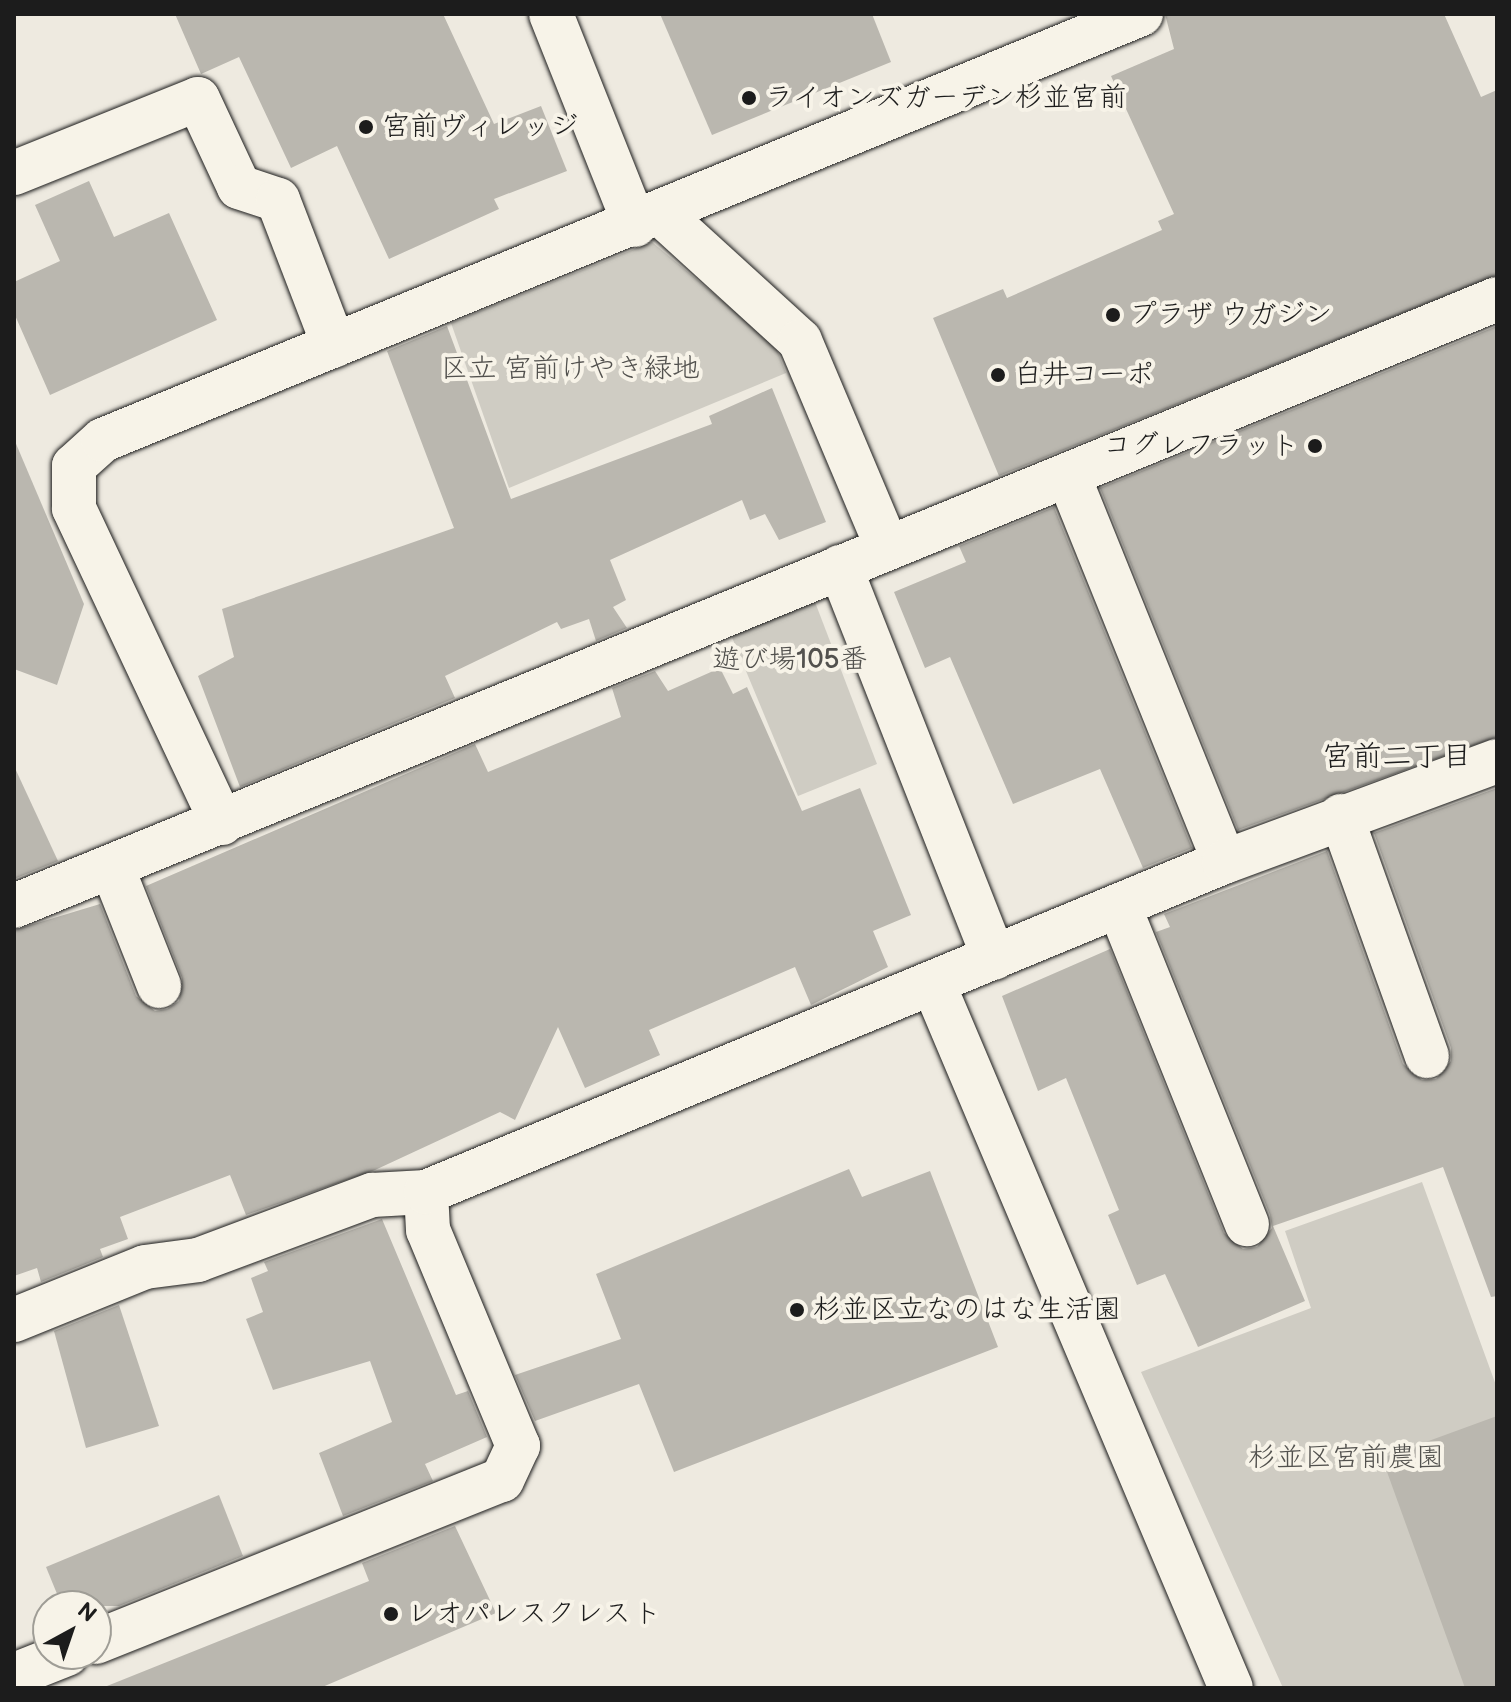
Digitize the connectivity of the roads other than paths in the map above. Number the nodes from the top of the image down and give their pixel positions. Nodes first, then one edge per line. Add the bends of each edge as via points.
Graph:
1 (551, 14) edge
2 (1141, 14) edge
3 (14, 173) edge
4 (648, 219) junction
5 (1497, 299) edge
6 (334, 346) junction
7 (1068, 475) junction
8 (887, 547) junction
9 (840, 567) junction
10 (1497, 761) edge
11 (1341, 816) junction
12 (222, 823) junction
13 (1224, 862) junction
14 (112, 867) junction
15 (14, 906) edge
16 (1119, 906) junction
17 (994, 958) junction
18 (933, 983) junction
19 (159, 986) dead end
20 (1427, 1056) dead end
21 (426, 1192) junction
22 (1247, 1224) dead end
23 (14, 1320) edge
24 (112, 1636) edge
25 (1231, 1688) edge

1 - 4 street
2 - 4 street
3 - 6 street via 198,99 239,187 278,200
4 - 6 street
4 - 8 street via 800,341
5 - 7 street
6 - 12 street via 103,440 74,466 74,508
7 - 8 street
7 - 13 street
8 - 9 street
9 - 12 street
9 - 17 street
10 - 11 street
11 - 13 street
11 - 20 street
12 - 14 street
13 - 16 street
14 - 15 street
14 - 19 street
16 - 17 street
16 - 22 street
17 - 18 street
18 - 21 street
18 - 25 street
21 - 23 street via 372,1195 198,1260 145,1267
21 - 24 street via 428,1230 518,1446 502,1480

